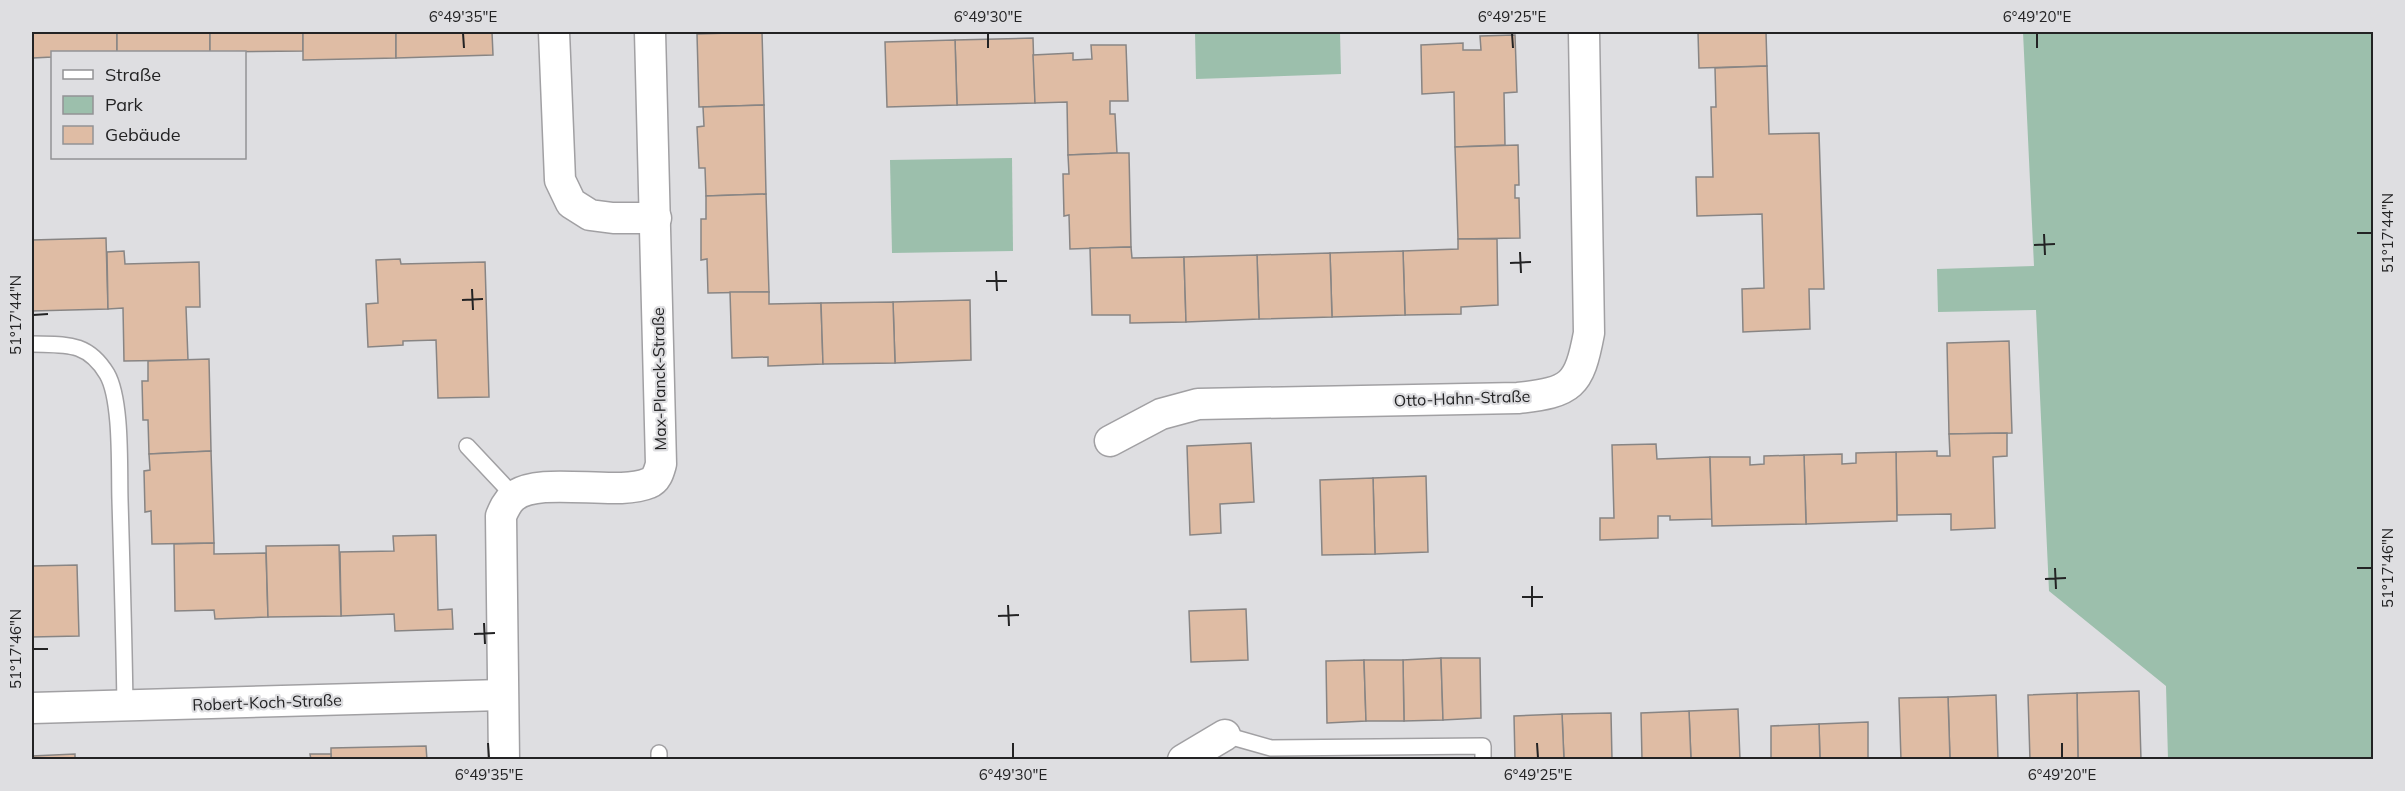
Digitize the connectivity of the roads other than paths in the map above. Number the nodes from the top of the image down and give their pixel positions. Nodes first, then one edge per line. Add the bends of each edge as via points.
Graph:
1 (554, 32) edge
2 (650, 32) edge
3 (1584, 32) edge
4 (656, 218) junction
5 (32, 344) edge
6 (1110, 441) dead end
7 (466, 446) dead end
8 (514, 496) junction
9 (502, 695) junction
10 (125, 706) junction
11 (32, 708) edge
12 (1225, 735) joint
13 (504, 759) edge
14 (1183, 759) edge
15 (1483, 759) edge

1 - 4 street via 560,180 571,203 590,215
2 - 4 street, Max-Planck-Straße
3 - 6 street, Otto-Hahn-Straße via 1589,333 1583,365 1572,383 1549,394 1518,398 1198,404 1161,414
4 - 8 street, Max-Planck-Straße via 661,464 657,475 651,482 628,487 531,489
5 - 10 lane via 77,346 107,374 114,393 119,447
7 - 8 lane
8 - 9 street via 501,516
9 - 10 street, Robert-Koch-Straße
9 - 13 street
10 - 11 street, Robert-Koch-Straße
12 - 14 street
12 - 15 lane via 1271,748 1483,746

